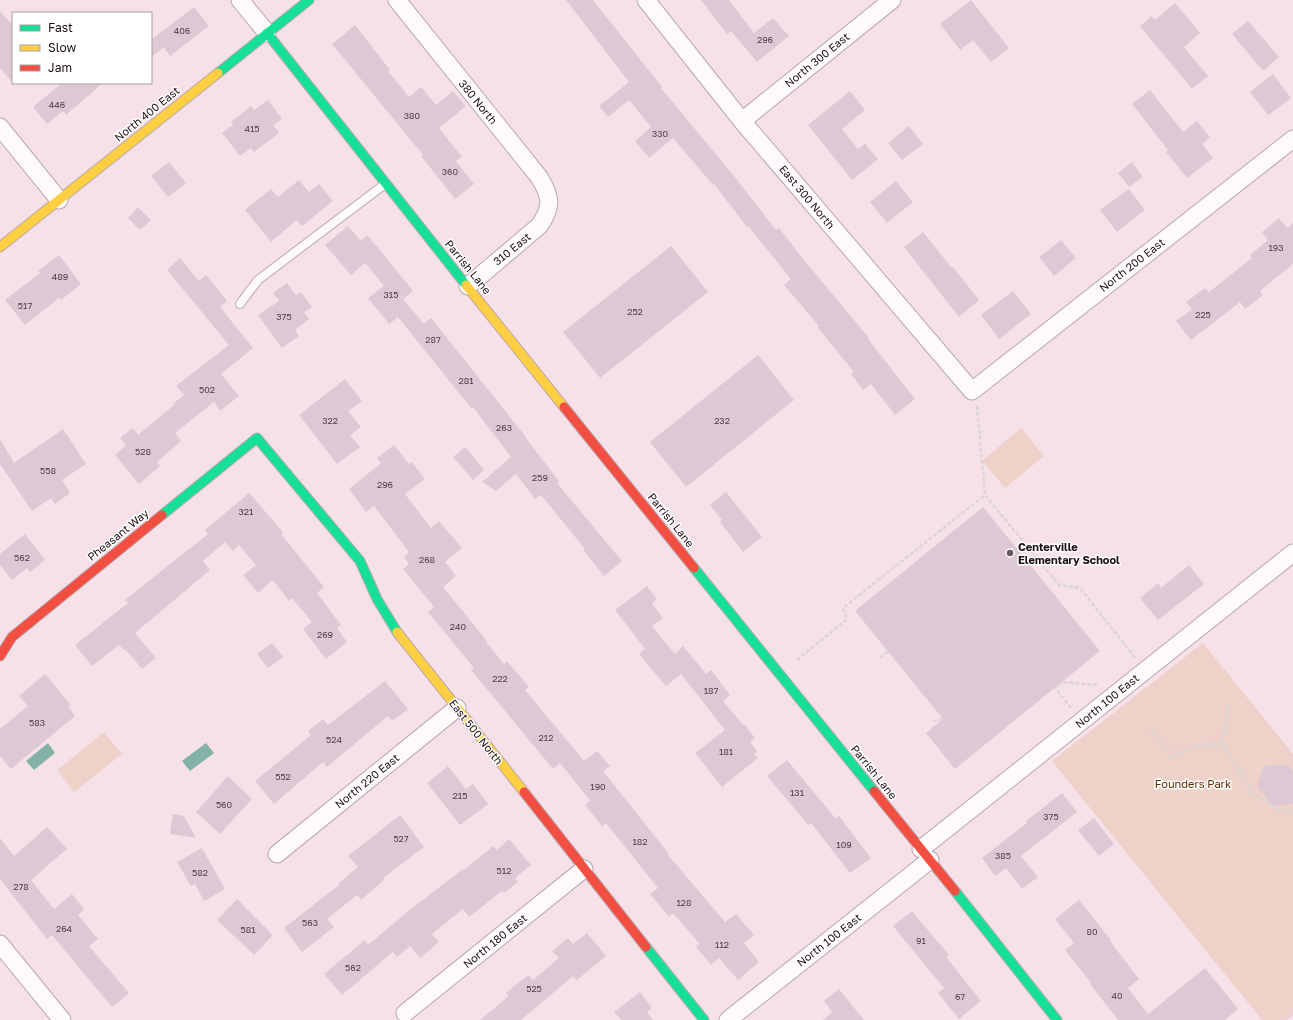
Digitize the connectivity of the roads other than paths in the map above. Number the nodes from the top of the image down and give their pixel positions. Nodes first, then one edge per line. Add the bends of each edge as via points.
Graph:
1 (240, 0) edge
2 (309, 0) edge
3 (397, 0) edge
4 (646, 0) edge
5 (892, 0) edge
6 (267, 33) junction
7 (742, 121) junction
8 (0, 127) edge
9 (1293, 139) edge
10 (386, 184) junction
11 (59, 200) junction
12 (549, 207) joint
13 (0, 247) edge
14 (468, 286) junction
15 (240, 304) dead end
16 (974, 396) joint
17 (257, 438) joint
18 (1293, 553) edge
19 (0, 656) edge
20 (457, 708) junction
21 (277, 854) dead end
22 (926, 854) junction
23 (584, 869) junction
24 (0, 944) edge
25 (405, 1013) dead end
26 (62, 1020) edge
27 (704, 1020) edge
28 (728, 1020) edge
29 (1057, 1020) edge

1 - 6 street
2 - 6 street, North 400 East
3 - 12 street, 380 North via 539,177 547,191
4 - 7 street, East 300 North
5 - 7 street, North 300 East
6 - 10 street, Parrish Lane
6 - 11 street, North 400 East
7 - 16 street, East 300 North
8 - 11 street
9 - 16 street, North 200 East
10 - 14 street, Parrish Lane
10 - 15 lane via 258,280
11 - 13 street, North 400 East
12 - 14 street, 310 East via 544,221 534,232
14 - 22 street, Parrish Lane
17 - 19 street, Pheasant Way via 12,637
17 - 20 street, East 500 North via 360,561 398,634
18 - 22 street, North 100 East
20 - 21 street, North 220 East
20 - 23 street, East 500 North
22 - 28 street, North 100 East
22 - 29 street, Parrish Lane
23 - 25 street, North 180 East
23 - 27 street, East 500 North
24 - 26 street

